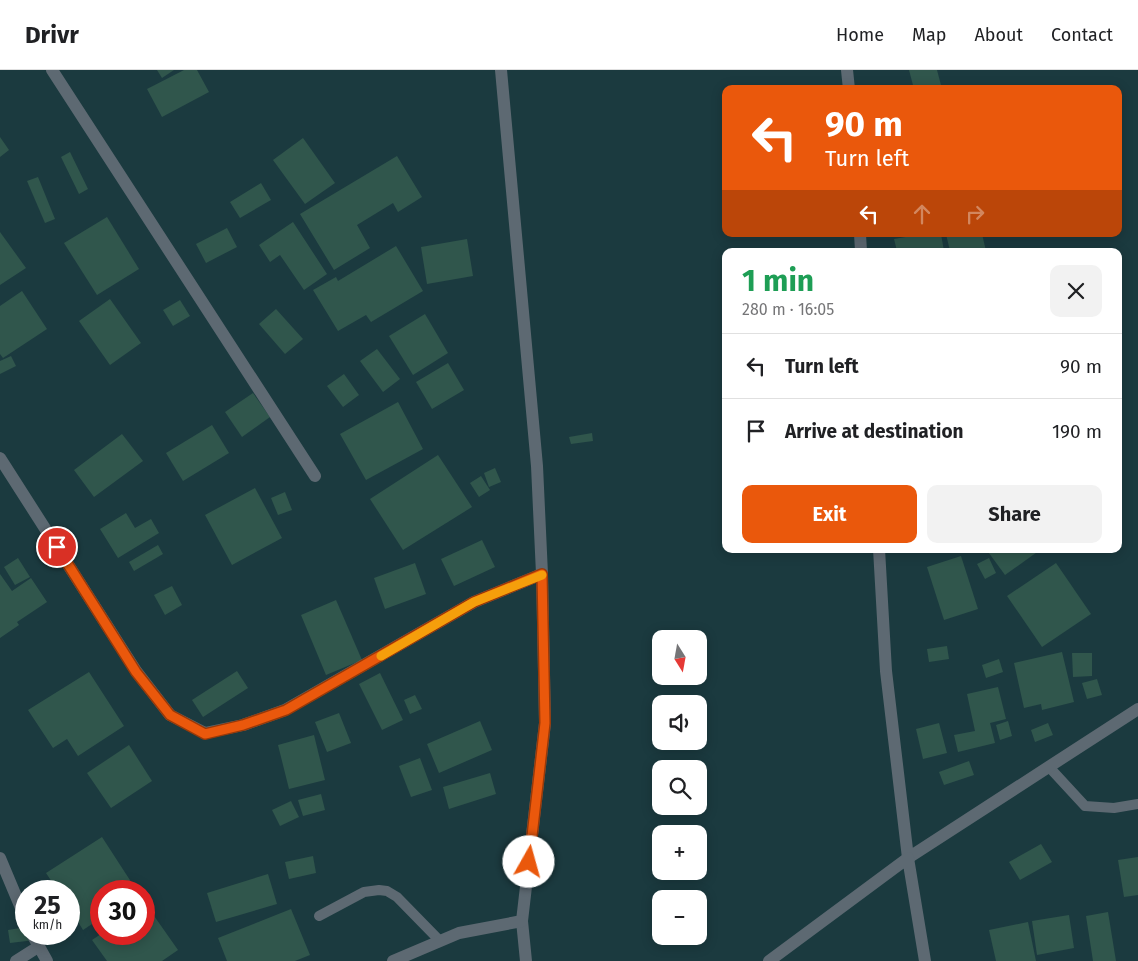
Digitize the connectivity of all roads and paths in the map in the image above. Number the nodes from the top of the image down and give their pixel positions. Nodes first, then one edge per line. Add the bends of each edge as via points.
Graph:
1 (52, 70) edge
2 (501, 70) edge
3 (847, 70) edge
4 (849, 85) edge
5 (2, 467) edge
6 (315, 476) dead end
7 (879, 553) edge
8 (542, 574) junction
9 (1138, 709) edge
10 (1049, 767) junction
11 (1138, 804) edge
12 (0, 858) edge
13 (908, 858) junction
14 (15, 894) edge
15 (318, 916) dead end
16 (522, 921) junction
17 (440, 941) junction
18 (38, 947) joint
19 (16, 961) edge
20 (47, 961) edge
21 (393, 961) edge
22 (526, 961) edge
23 (769, 961) edge
24 (925, 961) edge

1 - 6 street
2 - 8 street via 537,466
3 - 4 street
5 - 8 street via 136,672 170,715 205,734 286,710 474,602
7 - 13 street via 886,671
8 - 16 street via 545,723
9 - 10 street
10 - 11 lane via 1085,806 1114,808
10 - 13 street
12 - 14 street
13 - 23 street
13 - 24 street
15 - 17 lane via 364,892 387,891
16 - 17 street via 459,933
16 - 22 street
17 - 21 street
18 - 19 street
18 - 20 street

